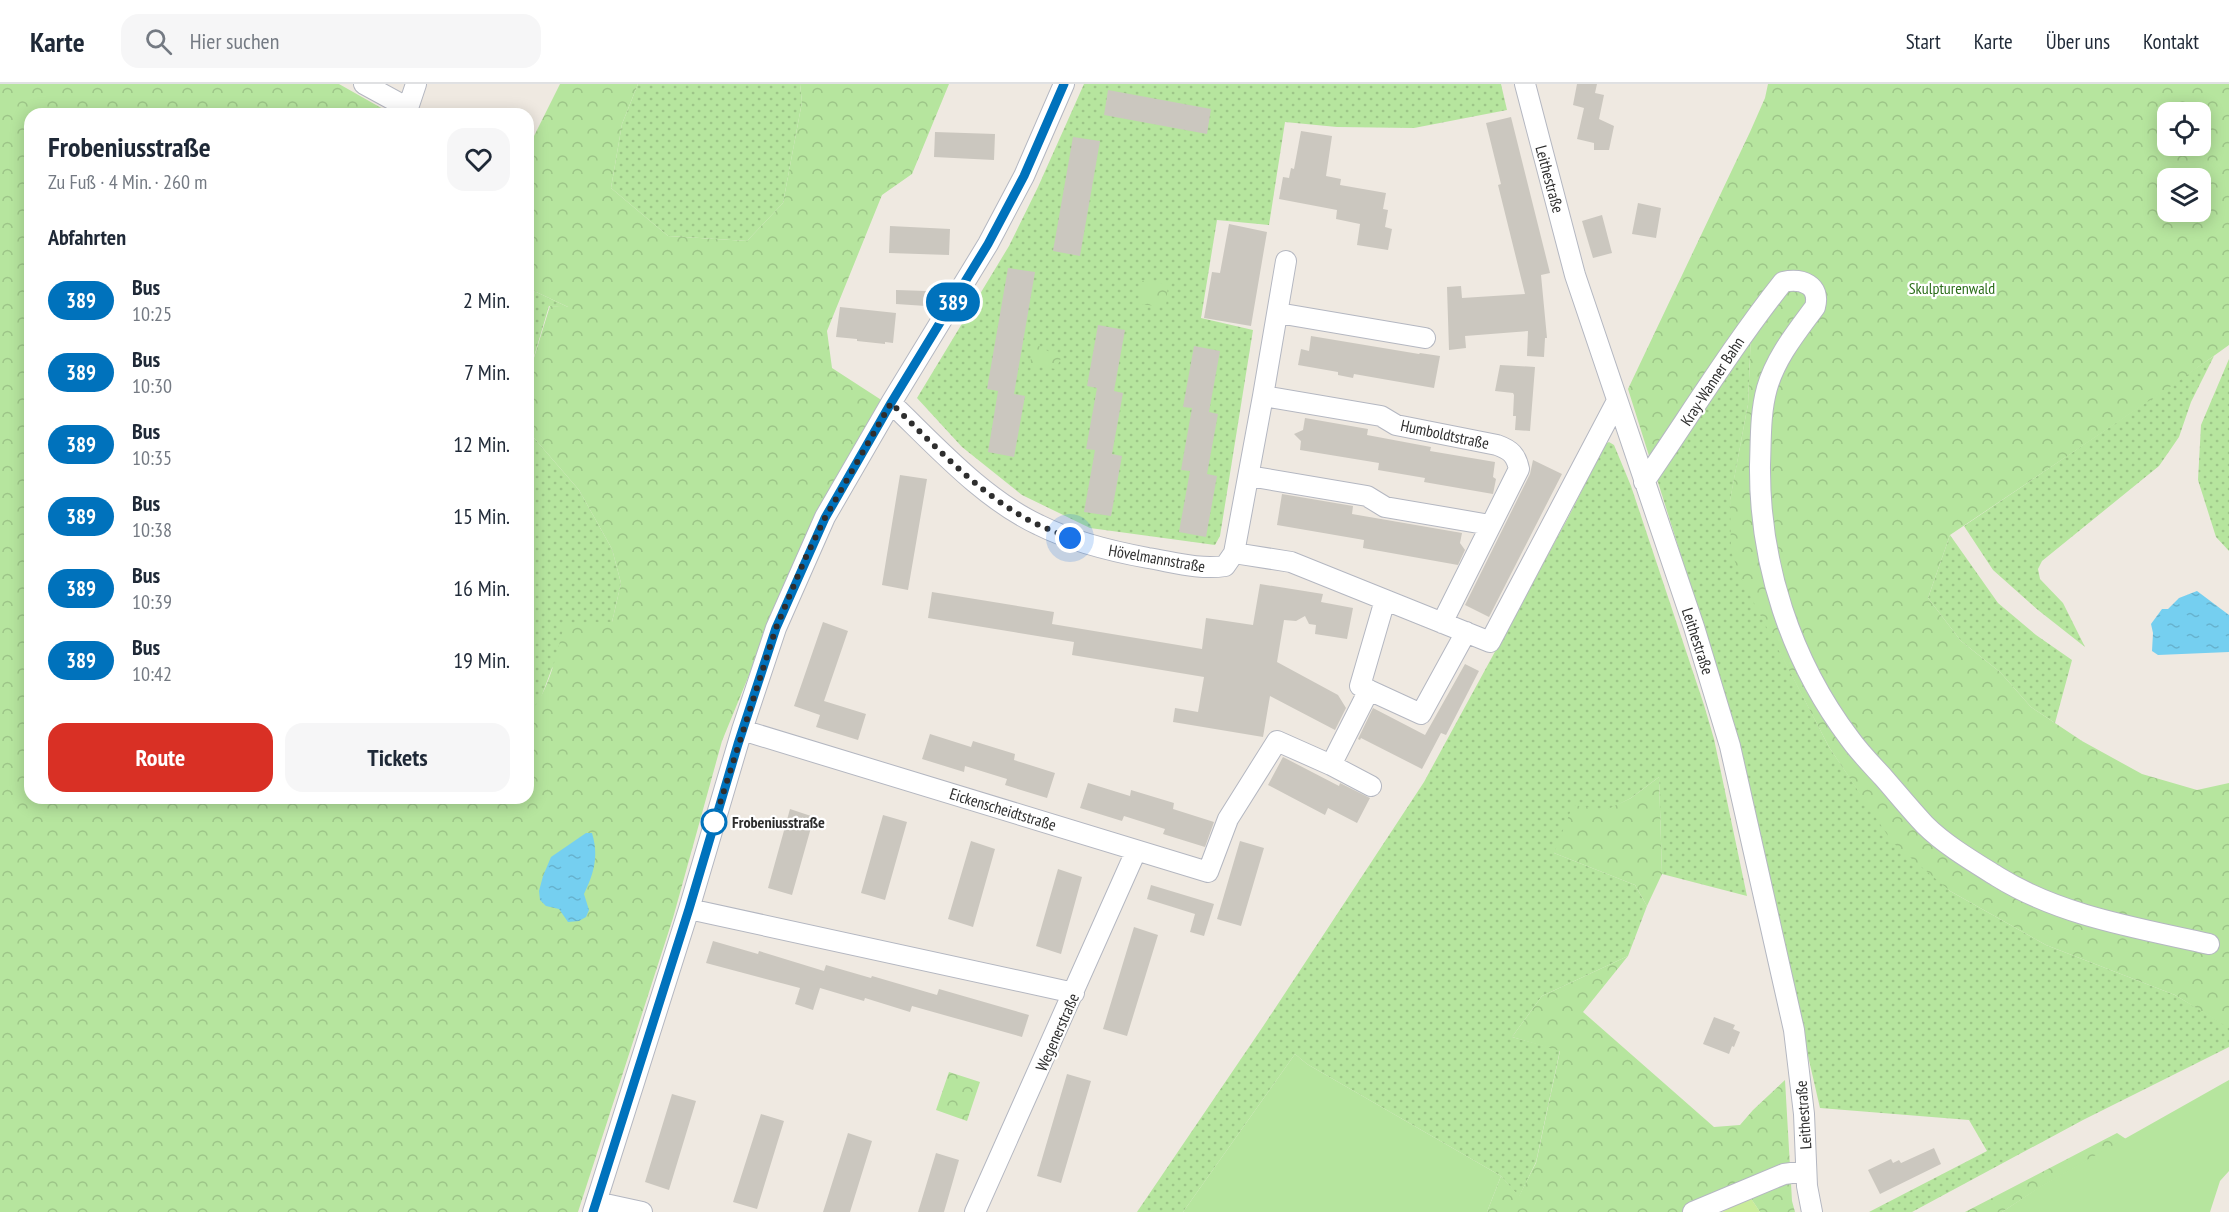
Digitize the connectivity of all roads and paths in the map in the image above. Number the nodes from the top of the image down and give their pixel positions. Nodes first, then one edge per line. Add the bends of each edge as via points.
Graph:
1 (364, 84) edge
2 (416, 84) edge
3 (1064, 84) edge
4 (1525, 84) edge
5 (1286, 261) dead end
6 (1278, 313) junction
7 (1425, 338) dead end
8 (1263, 396) junction
9 (1617, 401) junction
10 (891, 403) junction
11 (1249, 476) junction
12 (1644, 482) junction
13 (1490, 525) junction
14 (1234, 553) junction
15 (1385, 600) junction
16 (1442, 623) junction
17 (1466, 632) junction
18 (1369, 690) junction
19 (742, 730) junction
20 (1331, 765) junction
21 (1371, 786) dead end
22 (1136, 851) junction
23 (689, 909) junction
24 (2209, 944) dead end
25 (1074, 993) junction
26 (1806, 1171) junction
27 (594, 1207) edge
28 (642, 1212) edge
29 (975, 1212) edge
30 (1693, 1212) edge
31 (1812, 1212) edge

1 - 2 street via 408,108
3 - 10 street via 1024,176 988,244
4 - 9 street, Leithestraße via 1575,275
5 - 6 street
6 - 7 street
6 - 8 street
8 - 11 street
8 - 13 street, Humboldtstraße via 1381,416 1396,425 1506,448 1514,454 1519,469
9 - 12 street, Leithestraße
9 - 17 street via 1490,642
10 - 14 street, Hövelmannstraße via 973,481 1017,514 1039,525 1112,551 1208,569 1225,566
10 - 19 street via 805,559 776,628
11 - 13 street via 1367,496 1385,507
11 - 14 street
12 - 24 street, Kray-Wanner Bahn via 1745,331 1783,282 1797,280 1811,286 1817,300 1815,307 1784,349 1767,388 1760,486 1770,570 1780,604 1824,699 1851,740 1926,826 2000,879 2077,912
12 - 26 street, Leithestraße via 1694,627 1732,756 1794,1030
13 - 16 street, Humboldtstraße
14 - 15 street via 1291,562
15 - 16 street
15 - 18 street via 1360,686
16 - 17 street
17 - 18 street via 1421,714
18 - 20 street
19 - 22 street, Eickenscheidtstraße
19 - 23 street
20 - 21 street
20 - 22 street, Eickenscheidtstraße via 1277,741 1228,819 1208,872
22 - 25 street, Wegenerstraße
23 - 25 street
23 - 27 street
25 - 29 street, Wegenerstraße
26 - 30 street via 1784,1174
26 - 31 street, Leithestraße
27 - 28 street

